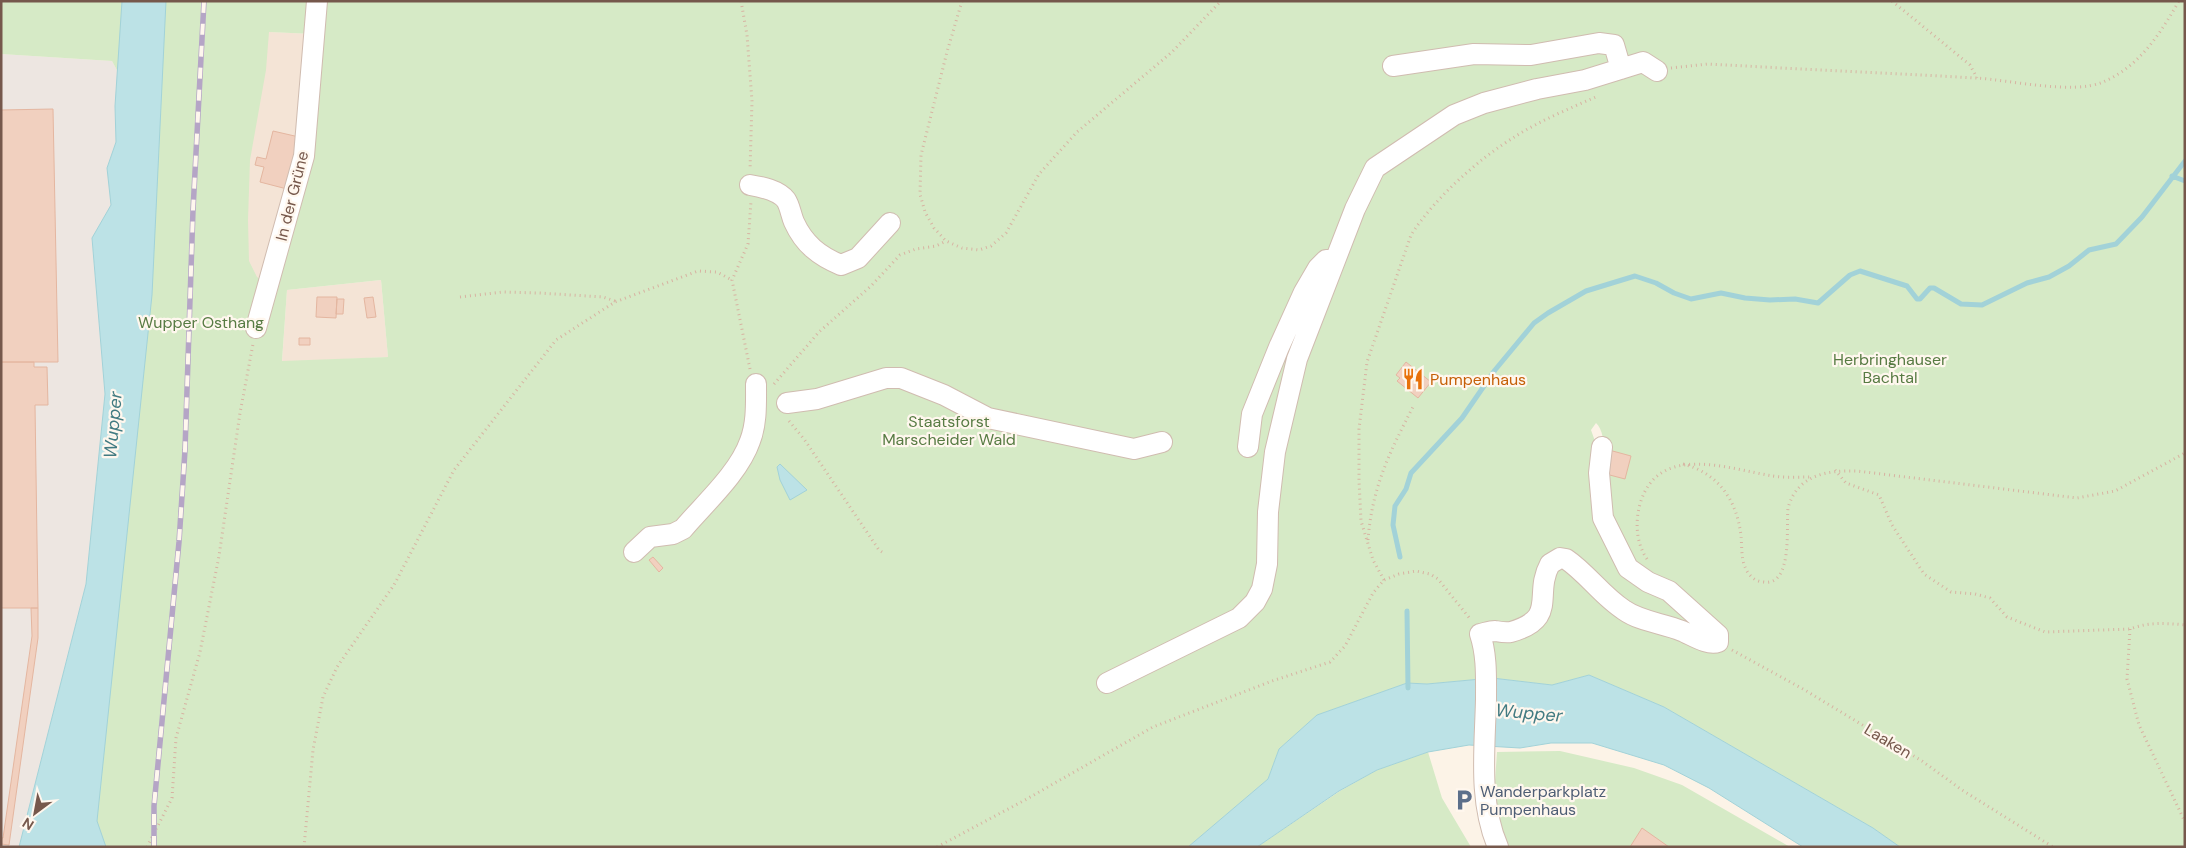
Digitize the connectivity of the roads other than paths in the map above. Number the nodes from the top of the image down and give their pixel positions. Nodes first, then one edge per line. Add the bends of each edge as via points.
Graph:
1 (317, 1) edge
2 (1393, 66) dead end
3 (1620, 69) junction
4 (1657, 71) road end
5 (750, 185) road end
6 (890, 223) dead end
7 (1335, 260) junction
8 (256, 328) road end
9 (764, 385) road end
10 (786, 410) road end
11 (1162, 442) dead end
12 (1248, 447) dead end
13 (1602, 448) dead end
14 (634, 552) dead end
15 (1107, 683) dead end
16 (1498, 847) edge

1 - 8 street, In der Grüne via 304,156
2 - 3 street via 1474,54 1531,55 1599,42 1614,45
3 - 4 street via 1644,62
3 - 7 street via 1537,89 1454,115 1375,168 1354,209
5 - 6 street via 771,190 786,200 806,244 841,265 858,258
7 - 12 street via 1326,260 1318,268 1278,347 1252,414
7 - 15 street via 1297,360 1275,452 1268,512 1267,564 1262,589 1255,602 1239,618
9 - 14 street via 750,441 733,470 683,529 673,534 650,537
10 - 11 street via 886,378 901,378 944,395 988,418 1134,448
13 - 16 street via 1599,473 1603,518 1628,568 1669,591 1718,635 1718,642 1707,642 1625,611 1574,564 1566,559 1554,560 1547,569 1542,608 1533,623 1508,633 1493,631 1480,634 1486,676 1485,797

